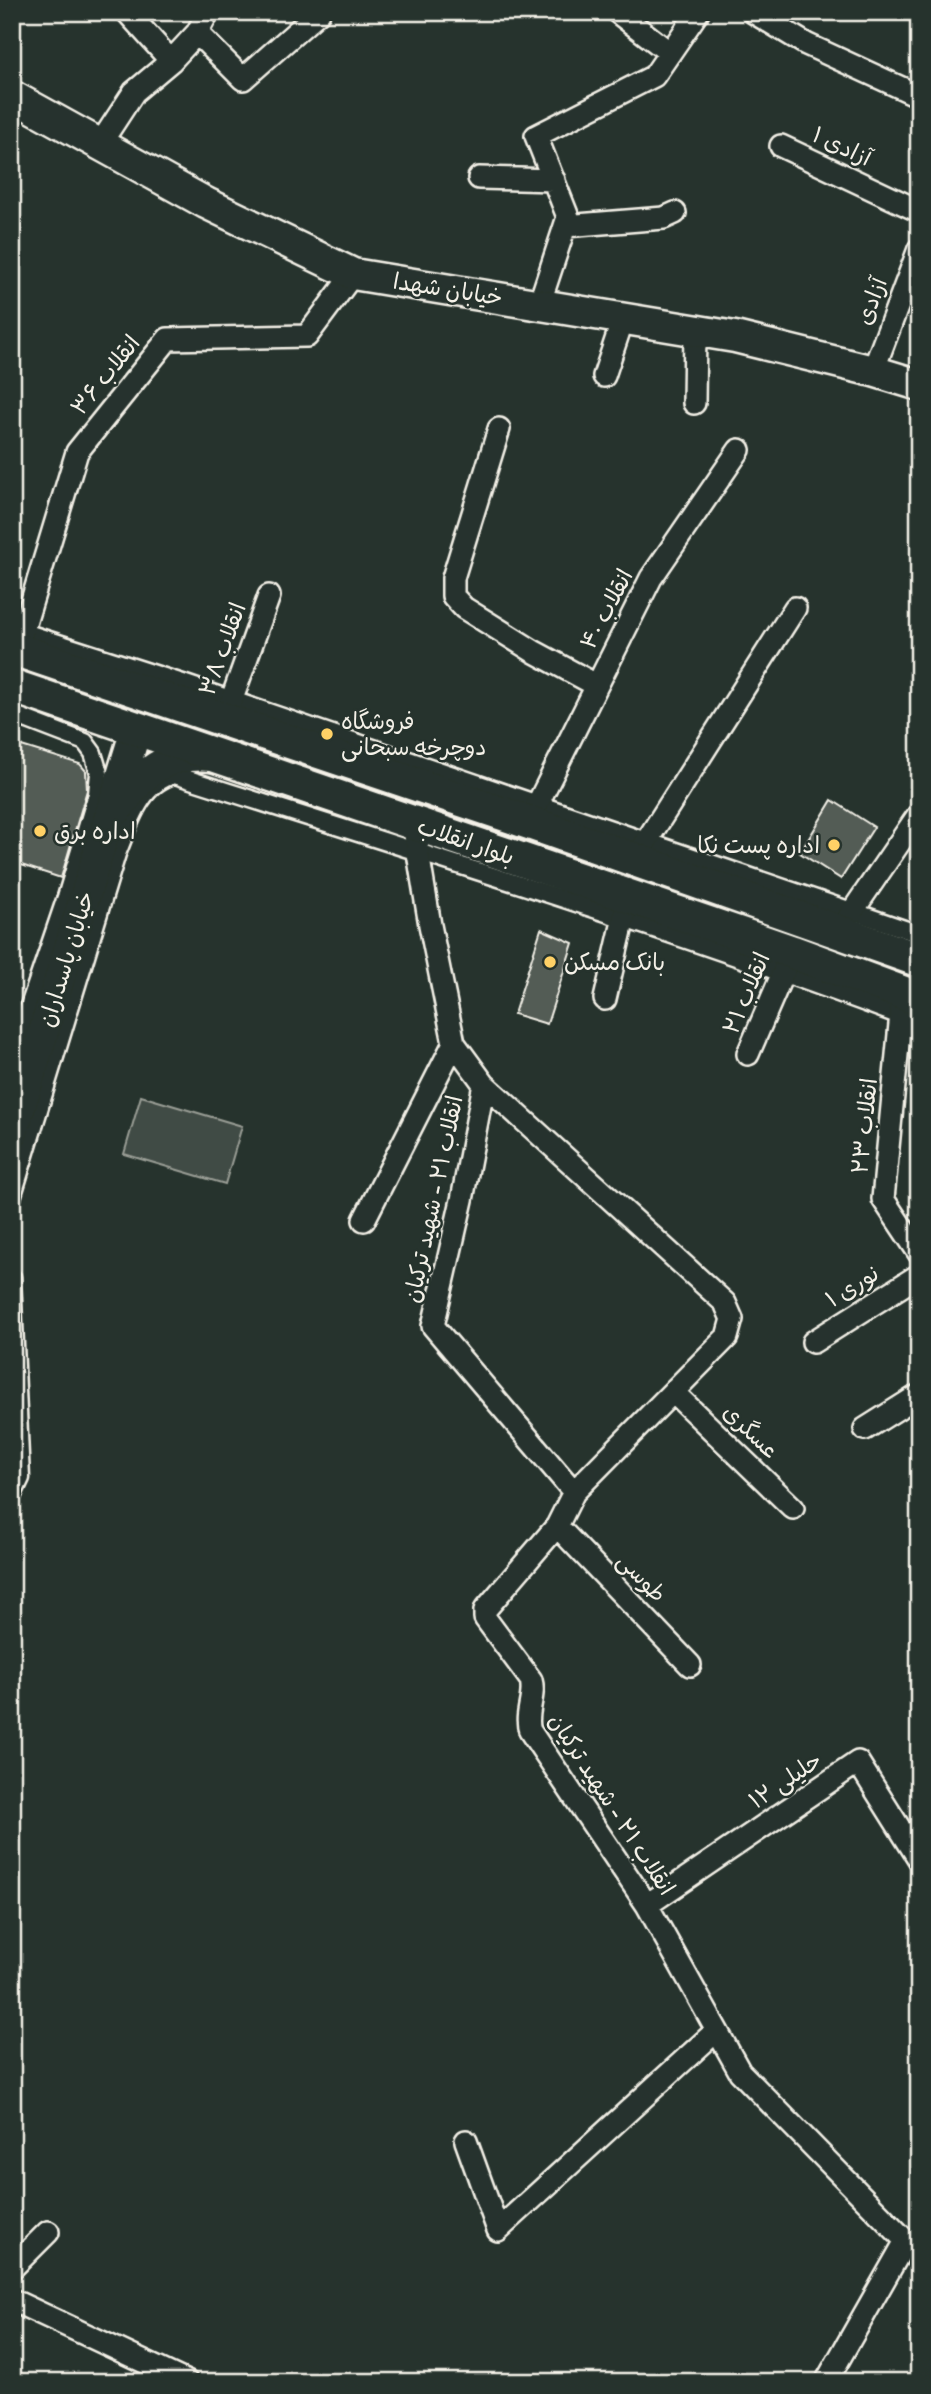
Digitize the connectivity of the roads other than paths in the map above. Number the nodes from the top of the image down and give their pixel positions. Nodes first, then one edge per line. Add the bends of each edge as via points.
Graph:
1 (127, 12) edge
2 (208, 12) edge
3 (319, 12) edge
4 (617, 12) edge
5 (698, 12) edge
6 (753, 12) edge
7 (197, 33) junction
8 (670, 52) junction
9 (171, 61) junction
10 (12, 96) edge
11 (919, 96) edge
12 (100, 144) junction
13 (781, 146) dead end
14 (479, 178) dead end
15 (554, 180) junction
16 (919, 211) edge
17 (675, 213) dead end
18 (565, 226) junction
19 (919, 249) edge
20 (353, 274) junction
21 (539, 304) junction
22 (624, 319) junction
23 (695, 331) junction
24 (873, 371) junction
25 (604, 376) dead end
26 (919, 385) edge
27 (694, 403) dead end
28 (499, 429) dead end
29 (740, 450) dead end
30 (269, 596) dead end
31 (795, 608) dead end
32 (16, 639) edge
33 (596, 685) junction
34 (12, 687) edge
35 (148, 694) junction
36 (227, 711) junction
37 (12, 714) edge
38 (136, 730) junction
39 (213, 756) junction
40 (537, 805) junction
41 (919, 814) edge
42 (107, 824) junction
43 (415, 838) junction
44 (640, 850) junction
45 (626, 908) junction
46 (846, 921) junction
47 (919, 934) edge
48 (919, 960) edge
49 (787, 963) junction
50 (605, 999) dead end
51 (910, 1008) edge
52 (454, 1044) junction
53 (748, 1054) dead end
54 (12, 1056) edge
55 (484, 1084) junction
56 (12, 1134) edge
57 (12, 1198) edge
58 (363, 1220) dead end
59 (919, 1253) edge
60 (919, 1275) edge
61 (12, 1277) edge
62 (813, 1342) dead end
63 (673, 1392) junction
64 (919, 1395) edge
65 (865, 1429) dead end
66 (574, 1492) junction
67 (12, 1497) edge
68 (793, 1508) dead end
69 (557, 1525) junction
70 (690, 1665) dead end
71 (919, 1859) edge
72 (647, 1905) junction
73 (716, 2031) junction
74 (466, 2140) dead end
75 (48, 2232) dead end
76 (912, 2243) edge
77 (12, 2268) edge
78 (12, 2300) edge
79 (187, 2382) edge
80 (826, 2382) edge

1 - 9 street
2 - 7 street
3 - 7 street via 243,79
4 - 8 street
5 - 8 street
6 - 11 street via 806,44
7 - 9 street
8 - 15 street via 654,76 536,136
9 - 12 street via 134,92
10 - 12 main road, خیابان شهدا
12 - 20 main road, خیابان شهدا via 206,204
13 - 16 street, آزادی ۱
14 - 15 street
15 - 18 street via 568,217
17 - 18 street via 664,218
18 - 21 street
19 - 24 street, آزادی
20 - 21 main road, خیابان شهدا
20 - 32 street, انقلاب ۳۶ via 307,336 168,339 76,452
21 - 22 main road, خیابان شهدا
22 - 23 main road, خیابان شهدا
22 - 25 street
23 - 24 main road, خیابان شهدا
23 - 27 street
24 - 26 main road, خیابان شهدا
28 - 33 street via 453,578 453,596 464,608 533,651
29 - 33 street, انقلاب ۴۰ via 651,578
30 - 36 street, انقلاب ۳۸
31 - 44 street
32 - 35 main road, بلوار انقلاب
32 - 36 street via 183,683
33 - 40 street, انقلاب ۴۰
34 - 38 main road, بلوار انقلاب
35 - 36 main road, بلوار انقلاب
35 - 38 main road
36 - 40 street
36 - 44 main road, بلوار انقلاب
37 - 54 street via 85,742 99,773 66,897
38 - 39 main road, بلوار انقلاب
38 - 42 main road, خیابان پاسداران
39 - 42 main road via 178,757 149,772
39 - 43 main road, بلوار انقلاب
40 - 44 street
41 - 46 street
42 - 56 main road, خیابان پاسداران
43 - 45 main road, بلوار انقلاب
43 - 52 street, انقلاب ۲۱ - شهید ترکیان
43 - 57 street via 175,775 151,788 135,811 117,854
44 - 46 main road, بلوار انقلاب
45 - 49 main road, بلوار انقلاب
45 - 50 street
46 - 47 street
46 - 48 main road, بلوار انقلاب
49 - 51 main road, بلوار انقلاب
49 - 53 street, انقلاب ۲۱
51 - 59 street, انقلاب ۲۳ via 883,1199
52 - 55 street, انقلاب ۲۱ - شهید ترکیان
52 - 58 street
55 - 63 street via 725,1303 732,1319 727,1337
55 - 66 street, انقلاب ۲۱ - شهید ترکیان via 433,1326
60 - 62 street, نوری ۱
61 - 67 street via 21,1478
63 - 66 street
63 - 68 street, عسگری
64 - 65 street
66 - 69 street, انقلاب ۲۱ - شهید ترکیان
69 - 70 street, طوسی
69 - 72 street, انقلاب ۲۱ - شهید ترکیان via 485,1610 485,1618 531,1680 530,1731
71 - 72 street, حلیلی ۱۲ via 858,1762
72 - 73 street, انقلاب ۲۱ - شهید ترکیان
73 - 74 street via 498,2230
73 - 76 street, انقلاب ۲۱ - شهید ترکیان via 740,2072
75 - 77 street
76 - 80 street
78 - 79 street

